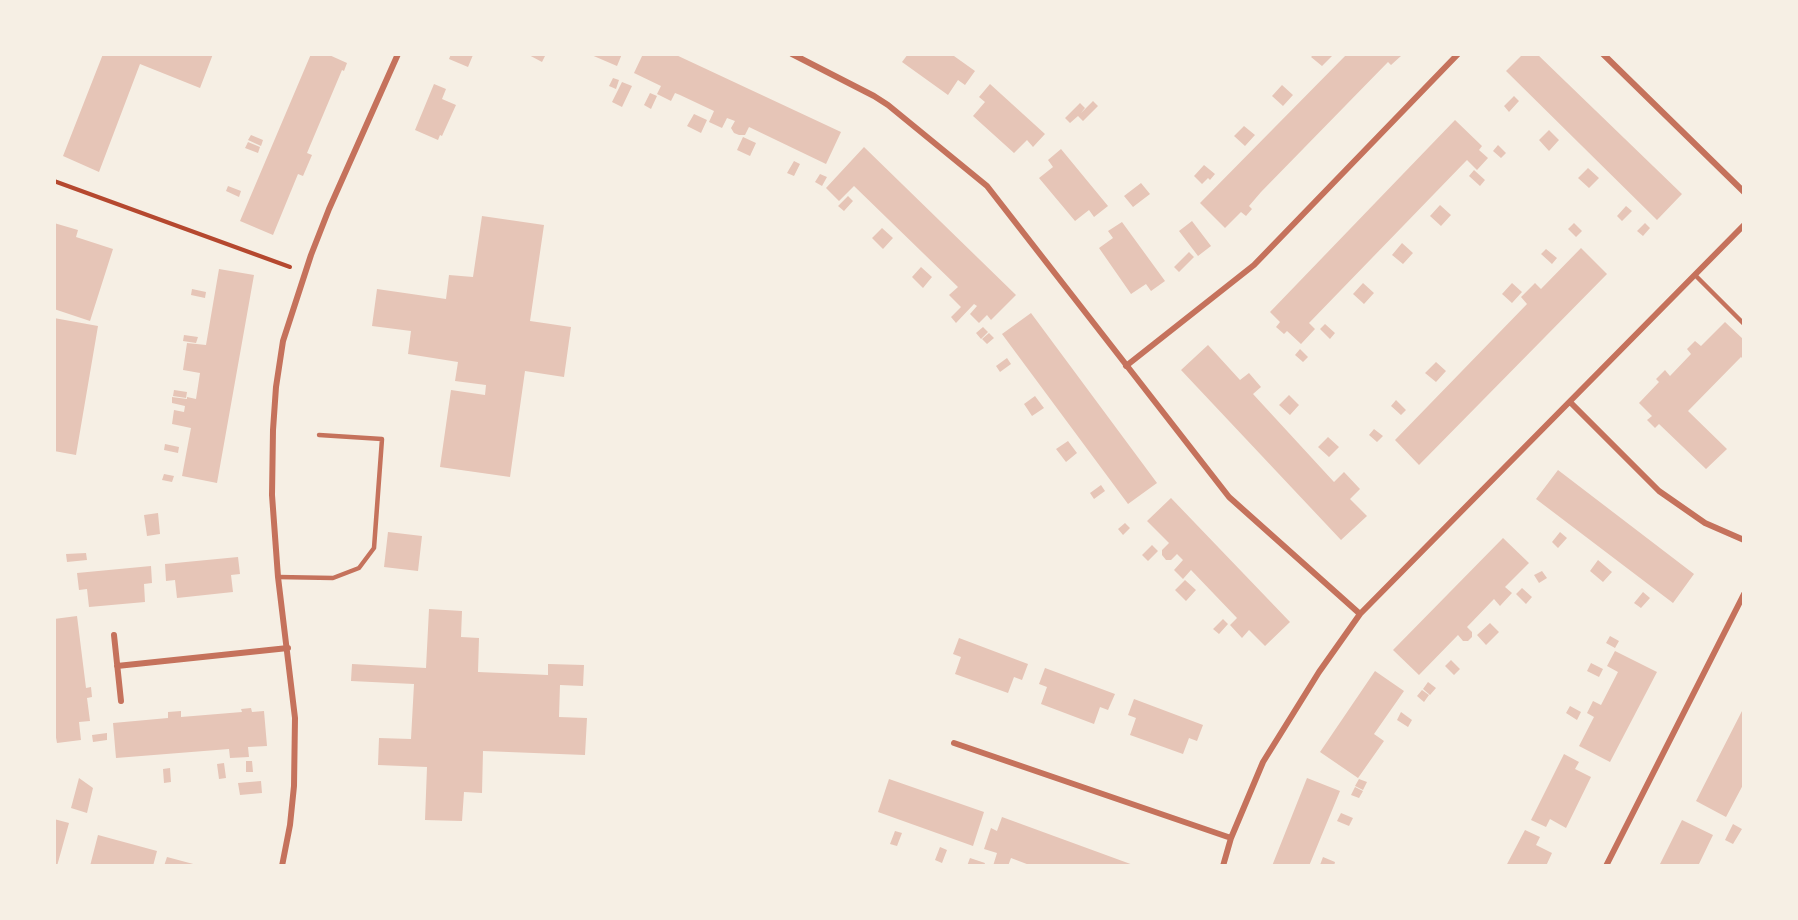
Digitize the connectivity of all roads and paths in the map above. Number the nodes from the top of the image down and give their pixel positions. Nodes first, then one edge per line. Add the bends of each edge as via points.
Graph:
1 (398, 54) edge
2 (792, 54) edge
3 (1458, 54) edge
4 (1603, 54) edge
5 (54, 181) edge
6 (1744, 192) edge
7 (1744, 225) edge
8 (305, 273) junction
9 (1695, 276) junction
10 (1744, 324) edge
11 (1126, 366) junction
12 (1570, 402) junction
13 (319, 435) dead end
14 (1744, 540) edge
15 (278, 577) junction
16 (1744, 594) edge
17 (1360, 614) junction
18 (114, 635) dead end
19 (288, 648) junction
20 (117, 666) junction
21 (121, 701) dead end
22 (954, 743) dead end
23 (1231, 838) junction
24 (282, 866) edge
25 (1223, 866) edge
26 (1606, 866) edge

1 - 8 street
2 - 11 street via 888,105 987,186
3 - 11 street via 1254,265
4 - 6 street
5 - 8 path
7 - 9 street
8 - 15 street via 284,341 276,387 273,495
9 - 10 lane
9 - 12 street
11 - 17 street via 1229,497
12 - 14 street via 1659,491 1705,523
12 - 17 street
13 - 15 lane via 382,439 374,548 359,568 333,578
15 - 19 street
16 - 26 street
17 - 23 street via 1263,762
18 - 20 street
19 - 20 street
19 - 24 street via 295,718 294,786
20 - 21 street
22 - 23 street
23 - 25 street

